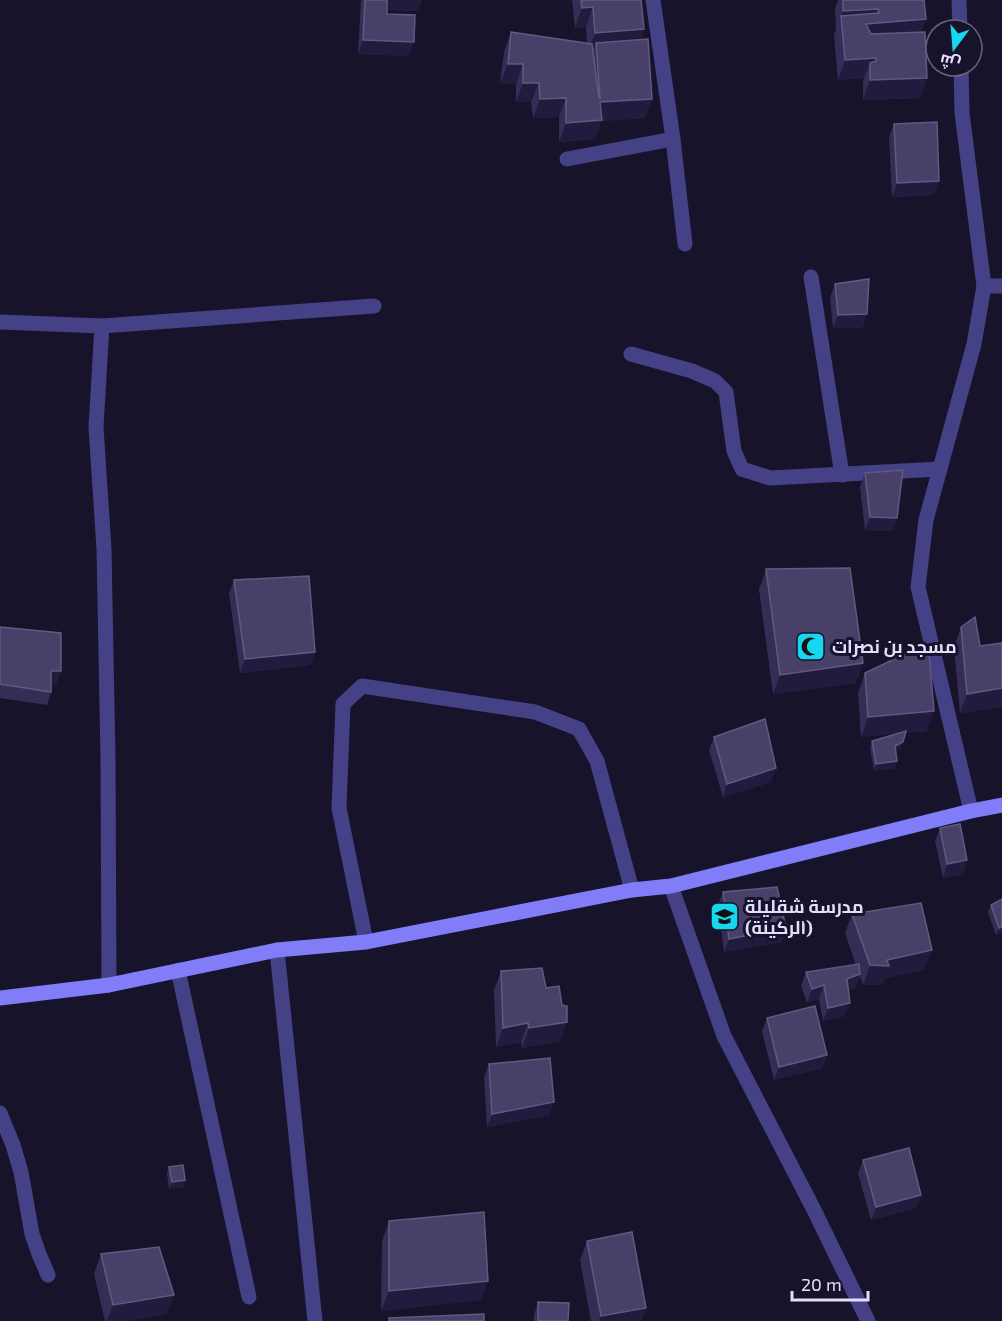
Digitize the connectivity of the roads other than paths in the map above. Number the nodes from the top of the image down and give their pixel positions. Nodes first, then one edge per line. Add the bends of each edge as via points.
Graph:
1 (653, 0) edge
2 (959, 0) edge
3 (960, 18) edge
4 (961, 78) edge
5 (673, 139) junction
6 (567, 159) dead end
7 (685, 244) dead end
8 (811, 277) dead end
9 (984, 286) junction
10 (1002, 286) edge
11 (374, 306) dead end
12 (0, 322) edge
13 (102, 326) junction
14 (631, 354) dead end
15 (940, 469) junction
16 (842, 475) junction
17 (1002, 805) edge
18 (971, 811) junction
19 (671, 886) junction
20 (632, 890) junction
21 (366, 942) junction
22 (277, 950) junction
23 (178, 970) junction
24 (109, 985) junction
25 (0, 998) edge
26 (0, 1113) edge
27 (48, 1275) dead end
28 (249, 1298) dead end
29 (315, 1321) edge
30 (868, 1321) edge

1 - 5 street
2 - 3 street
4 - 9 street via 962,113
5 - 6 street
5 - 7 street
8 - 16 street
9 - 10 street
9 - 15 street via 974,344
11 - 13 street
12 - 13 street
13 - 24 street via 96,427 104,561
14 - 16 street via 692,371 715,381 726,392 734,451 742,469 770,478
15 - 16 street
15 - 18 street via 926,520 918,587
17 - 18 street
18 - 19 street
19 - 20 street
19 - 30 street via 724,1036
20 - 21 street
20 - 21 street via 597,761 579,729 535,712 363,686 343,704 339,808
21 - 22 street
22 - 23 street
22 - 29 street
23 - 24 street
23 - 28 street
24 - 25 street
26 - 27 street via 21,1172 32,1234

